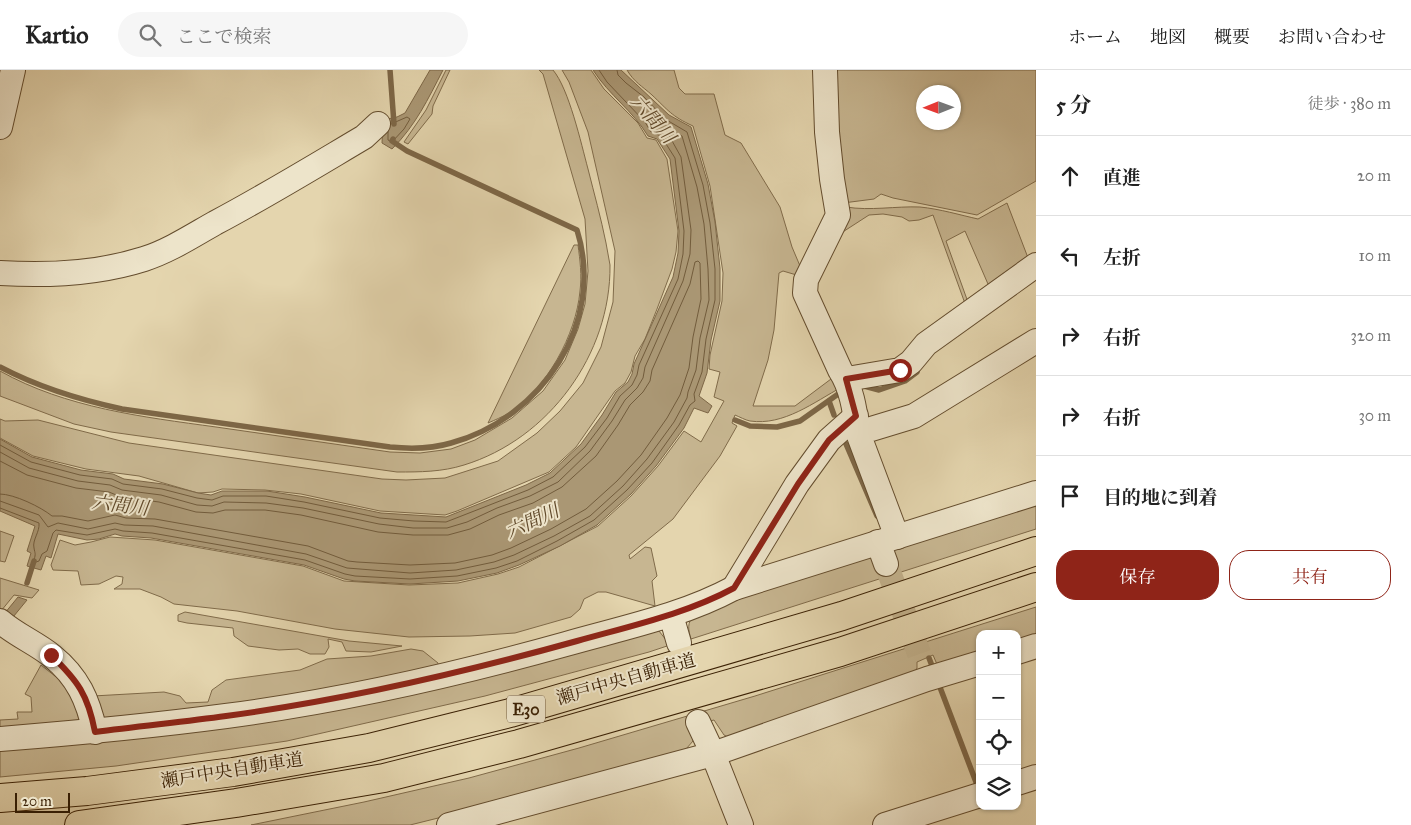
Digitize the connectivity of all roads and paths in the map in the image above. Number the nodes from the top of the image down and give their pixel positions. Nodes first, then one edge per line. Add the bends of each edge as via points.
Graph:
1 (13, 70) edge
2 (825, 70) edge
3 (0, 127) edge
4 (375, 136) dead end
5 (1036, 265) edge
6 (0, 272) edge
7 (1036, 341) edge
8 (846, 379) junction
9 (860, 434) junction
10 (1036, 493) edge
11 (889, 540) junction
12 (1036, 552) edge
13 (1036, 587) edge
14 (734, 588) junction
15 (671, 615) junction
16 (4, 625) edge
17 (679, 643) tunnel mouth
18 (1036, 646) edge
19 (1021, 651) edge
20 (976, 664) edge
21 (698, 722) tunnel mouth
22 (95, 732) junction
23 (0, 739) edge
24 (713, 754) junction
25 (976, 796) edge
26 (0, 798) edge
27 (79, 825) edge
28 (449, 825) edge
29 (741, 825) edge
30 (885, 825) edge

1 - 3 street
2 - 8 street via 827,132 838,215 806,280 805,293
4 - 6 street via 144,259 67,274
5 - 8 street via 926,344 900,370
7 - 9 street via 914,416
8 - 9 street
9 - 11 street
9 - 14 street via 829,440
10 - 11 street
11 - 14 street
12 - 26 highway, 瀬戸中央自動車道 / E30 via 842,616 510,713 369,748 233,772
13 - 27 highway, 瀬戸中央自動車道 / E30 via 840,652 519,744 384,778
14 - 15 street
15 - 17 street
15 - 22 street via 542,650 372,690 227,716
16 - 22 street via 51,655 69,672 87,699
18 - 19 street
20 - 24 street via 931,673
21 - 24 street
22 - 23 street
24 - 28 street
24 - 29 street
25 - 30 street

